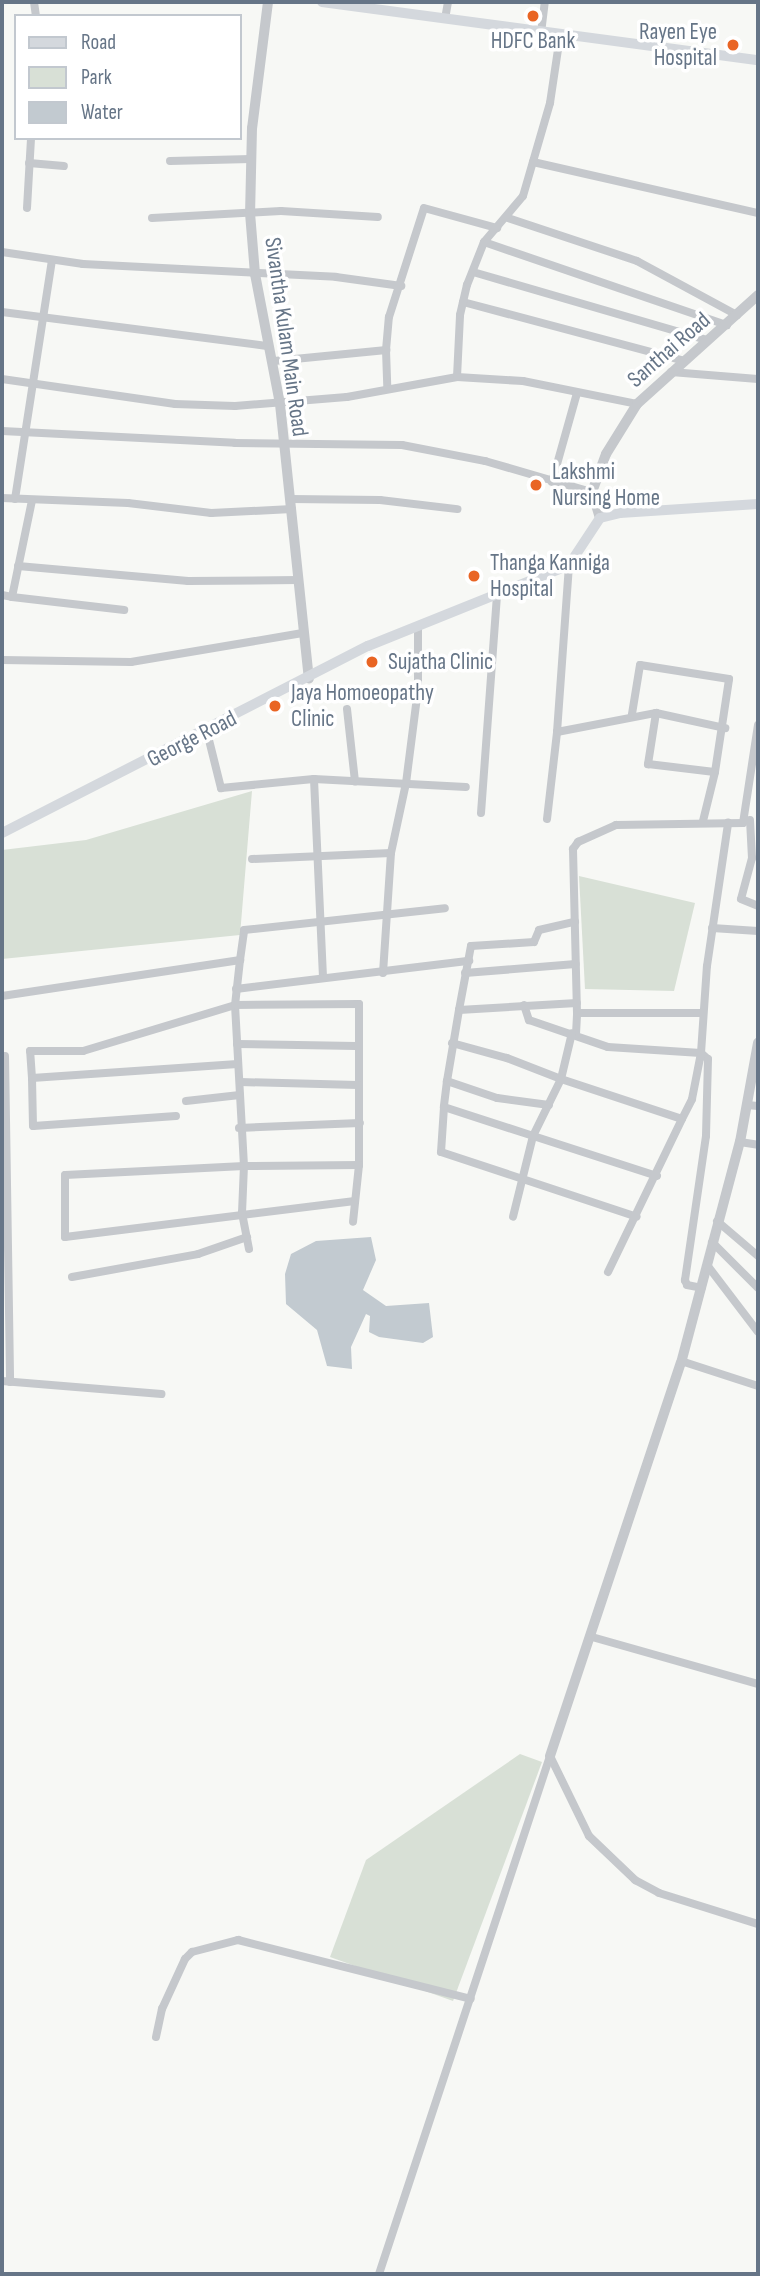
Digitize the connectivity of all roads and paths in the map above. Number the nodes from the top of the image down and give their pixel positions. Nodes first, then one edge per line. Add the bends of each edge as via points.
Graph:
1 (268, 2) edge
2 (323, 2) edge
3 (448, 2) edge
4 (545, 2) edge
5 (390, 6) edge
6 (445, 19) junction
7 (541, 34) junction
8 (560, 36) junction
9 (758, 60) edge
10 (31, 140) edge
11 (251, 159) junction
12 (170, 162) dead end
13 (533, 162) junction
14 (29, 163) junction
15 (64, 166) dead end
16 (27, 208) dead end
17 (250, 213) junction
18 (758, 214) edge
19 (378, 217) dead end
20 (152, 218) dead end
21 (508, 218) junction
22 (497, 228) junction
23 (484, 242) junction
24 (2, 252) edge
25 (52, 261) junction
26 (473, 272) junction
27 (255, 274) junction
28 (401, 286) junction
29 (758, 295) edge
30 (463, 302) junction
31 (2, 312) edge
32 (737, 315) junction
33 (44, 316) junction
34 (727, 325) junction
35 (707, 340) junction
36 (270, 346) junction
37 (386, 350) junction
38 (274, 361) junction
39 (684, 361) junction
40 (671, 372) junction
41 (457, 377) junction
42 (2, 379) edge
43 (758, 379) edge
44 (32, 384) junction
45 (387, 388) junction
46 (577, 393) junction
47 (280, 404) junction
48 (637, 404) junction
49 (2, 431) edge
50 (24, 432) junction
51 (281, 444) junction
52 (552, 482) junction
53 (592, 492) junction
54 (2, 498) edge
55 (15, 499) junction
56 (32, 500) junction
57 (291, 504) junction
58 (758, 504) edge
59 (457, 509) dead end
60 (600, 519) junction
61 (569, 565) junction
62 (18, 566) junction
63 (298, 580) junction
64 (2, 595) edge
65 (497, 595) junction
66 (12, 597) junction
67 (124, 610) dead end
68 (418, 630) junction
69 (303, 633) junction
70 (2, 660) edge
71 (309, 678) junction
72 (347, 709) dead end
73 (656, 713) junction
74 (632, 714) junction
75 (758, 724) edge
76 (724, 728) junction
77 (207, 732) junction
78 (557, 732) junction
79 (754, 762) edge
80 (715, 772) junction
81 (314, 779) junction
82 (355, 782) junction
83 (406, 783) junction
84 (466, 787) dead end
85 (481, 813) dead end
86 (547, 820) dead end
87 (750, 820) edge
88 (704, 821) junction
89 (728, 823) junction
90 (2, 833) edge
91 (391, 853) junction
92 (318, 856) junction
93 (755, 858) edge
94 (252, 859) dead end
95 (758, 906) edge
96 (445, 908) dead end
97 (385, 913) junction
98 (321, 920) junction
99 (575, 922) junction
100 (712, 928) junction
101 (758, 931) edge
102 (240, 960) junction
103 (469, 961) junction
104 (576, 964) junction
105 (383, 973) junction
106 (465, 974) junction
107 (323, 977) junction
108 (236, 989) junction
109 (2, 996) edge
110 (577, 1003) junction
111 (236, 1004) junction
112 (524, 1005) junction
113 (459, 1010) junction
114 (578, 1013) junction
115 (702, 1013) junction
116 (574, 1034) junction
117 (452, 1043) junction
118 (237, 1044) junction
119 (758, 1045) edge
120 (356, 1046) junction
121 (701, 1053) junction
122 (5, 1056) dead end
123 (238, 1065) junction
124 (32, 1078) junction
125 (561, 1079) junction
126 (447, 1081) junction
127 (240, 1082) junction
128 (358, 1084) junction
129 (240, 1095) junction
130 (186, 1101) dead end
131 (549, 1105) junction
132 (747, 1105) junction
133 (758, 1106) edge
134 (444, 1107) junction
135 (176, 1116) dead end
136 (682, 1119) junction
137 (360, 1123) junction
138 (239, 1128) junction
139 (533, 1136) junction
140 (740, 1142) junction
141 (758, 1145) edge
142 (359, 1165) junction
143 (244, 1166) junction
144 (657, 1176) junction
145 (524, 1179) junction
146 (355, 1201) junction
147 (242, 1213) junction
148 (513, 1217) dead end
149 (637, 1217) junction
150 (717, 1221) junction
151 (354, 1222) dead end
152 (247, 1237) junction
153 (712, 1242) junction
154 (249, 1249) dead end
155 (758, 1256) edge
156 (708, 1265) junction
157 (608, 1272) dead end
158 (72, 1278) dead end
159 (758, 1288) edge
160 (702, 1289) junction
161 (758, 1332) edge
162 (681, 1361) junction
163 (6, 1382) edge
164 (758, 1386) edge
165 (161, 1394) dead end
166 (592, 1637) junction
167 (758, 1684) edge
168 (551, 1756) junction
169 (758, 1924) edge
170 (471, 1999) junction
171 (156, 2038) dead end
172 (379, 2274) edge

1 - 11 street, Sivantha Kulam Main Road
2 - 5 main road
3 - 6 street
4 - 7 street
5 - 6 main road
6 - 7 main road
7 - 8 main road
8 - 9 main road
8 - 13 street via 550,103
10 - 14 street
11 - 12 street
11 - 17 street, Sivantha Kulam Main Road
13 - 18 street
13 - 21 street via 523,195
14 - 15 street
14 - 16 street
17 - 19 street via 325,211
17 - 20 street
17 - 27 street, Sivantha Kulam Main Road
21 - 22 street
21 - 32 street via 637,261
22 - 23 street
22 - 28 street via 424,208
23 - 26 street
23 - 34 street via 594,284 704,313
24 - 25 street
25 - 27 street
25 - 33 street
26 - 30 street
26 - 35 street
27 - 28 street
27 - 36 street, Sivantha Kulam Main Road
28 - 37 street via 388,317
29 - 32 street, Santhai Road
30 - 39 street
30 - 41 street
31 - 33 street
32 - 34 street, Santhai Road
33 - 36 street
33 - 44 street
34 - 35 street, Santhai Road
35 - 39 street, Santhai Road
36 - 38 street, Sivantha Kulam Main Road
37 - 38 street
37 - 45 street
38 - 47 street, Sivantha Kulam Main Road
39 - 40 street, Santhai Road
40 - 43 street
40 - 48 street, Santhai Road
41 - 45 street
41 - 46 street via 523,381
42 - 44 street
44 - 47 street via 175,404
44 - 50 street
45 - 47 street
46 - 48 street
46 - 52 street
47 - 51 street, Sivantha Kulam Main Road
48 - 53 street, Santhai Road via 607,454
49 - 50 street
50 - 51 street
50 - 55 street
51 - 52 street via 402,445 485,461
51 - 57 street, Sivantha Kulam Main Road
52 - 53 street
53 - 60 street
54 - 55 street
55 - 56 street
56 - 57 street via 128,503 211,513
56 - 62 street
57 - 59 street via 380,500
57 - 63 street, Sivantha Kulam Main Road
58 - 60 main road via 620,513
60 - 61 main road
61 - 65 main road, George Road
61 - 78 street
62 - 63 street via 188,581
62 - 66 street
63 - 69 street, Sivantha Kulam Main Road
64 - 66 street
65 - 68 main road, George Road
65 - 85 street
66 - 67 street
68 - 71 main road, George Road via 368,646
68 - 83 street via 418,689
69 - 70 street via 131,662
69 - 71 street, Sivantha Kulam Main Road
71 - 77 main road, George Road
72 - 82 street
73 - 74 street
73 - 76 street
73 - 80 street via 648,764
74 - 76 street via 640,665 667,668 729,679
74 - 78 street
75 - 79 street
76 - 80 street
77 - 81 street via 221,788
77 - 90 main road, George Road
78 - 86 street
79 - 87 street
80 - 88 street
81 - 82 street
81 - 92 street
82 - 83 street
83 - 84 street
83 - 91 street
87 - 89 street
87 - 93 street
88 - 89 street
88 - 99 street via 616,825 578,842 572,860
89 - 100 street
91 - 92 street
91 - 97 street
92 - 94 street
92 - 98 street
93 - 95 street via 741,898
96 - 97 street
97 - 98 street
97 - 105 street
98 - 102 street via 244,930
98 - 107 street
99 - 103 street via 540,930 534,942 471,946
99 - 104 street
100 - 101 street
100 - 115 street
102 - 108 street
102 - 109 street
103 - 105 street
103 - 106 street
104 - 106 street
104 - 110 street
105 - 107 street
106 - 113 street
107 - 108 street
108 - 111 street
110 - 112 street
110 - 114 street
111 - 118 street
111 - 120 street via 359,1004
111 - 124 street via 83,1051 30,1052
112 - 113 street
112 - 116 street via 529,1020
113 - 117 street
114 - 115 street
114 - 116 street
115 - 121 street
116 - 121 street via 608,1047
116 - 125 street
117 - 125 street
117 - 126 street
118 - 120 street
118 - 123 street
119 - 132 street
120 - 128 street
121 - 136 street via 692,1100
121 - 160 street via 708,1059 706,1136 685,1280
122 - 163 street
123 - 124 street
123 - 127 street
124 - 135 street via 33,1126
125 - 131 street
125 - 136 street
126 - 131 street via 497,1098
126 - 134 street
127 - 128 street
127 - 129 street
128 - 137 street
129 - 130 street
129 - 138 street
131 - 139 street
132 - 133 street
132 - 140 street
134 - 139 street
134 - 145 street via 441,1152
136 - 144 street
137 - 138 street
137 - 142 street
138 - 143 street
139 - 144 street
139 - 145 street
140 - 141 street
140 - 150 street
142 - 143 street
142 - 146 street
143 - 147 street
143 - 147 street via 63,1178 65,1237
144 - 149 street
145 - 148 street
145 - 149 street
146 - 147 street
146 - 151 street
147 - 152 street
149 - 157 street
150 - 153 street
150 - 155 street
152 - 154 street
152 - 158 street via 198,1254
153 - 156 street
153 - 159 street
156 - 160 street
156 - 161 street
160 - 162 street
162 - 164 street
162 - 166 street
163 - 165 street
166 - 167 street
166 - 168 street
168 - 169 street via 589,1836 635,1880 659,1893
168 - 170 street
170 - 171 street via 238,1940 192,1952 185,1959 162,2009
170 - 172 street

